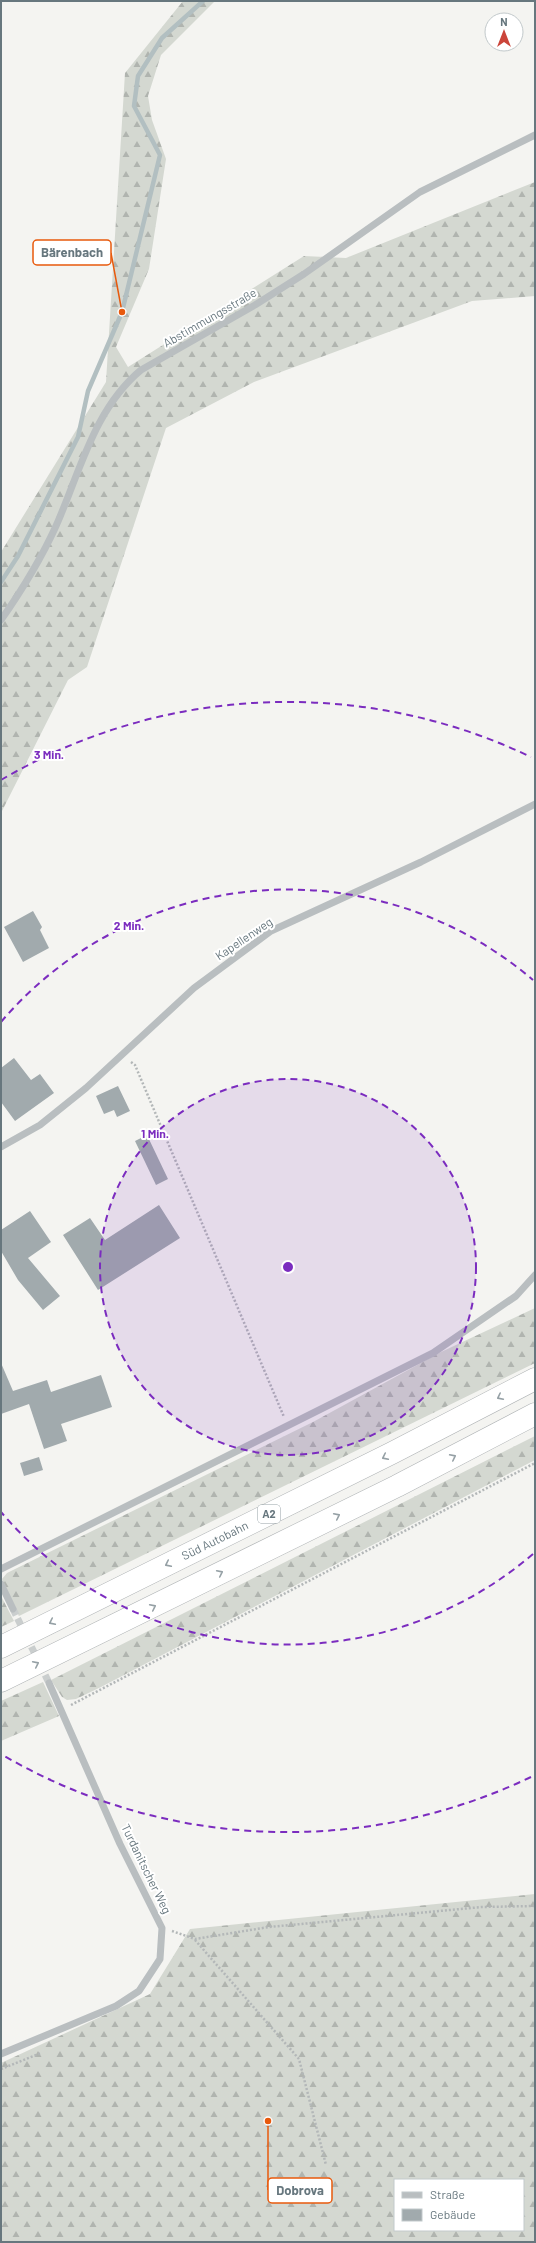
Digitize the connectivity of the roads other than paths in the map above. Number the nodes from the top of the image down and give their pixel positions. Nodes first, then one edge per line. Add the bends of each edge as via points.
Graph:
1 (535, 135) edge
2 (1, 620) edge
3 (535, 804) edge
4 (1, 1147) edge
5 (535, 1275) edge
6 (535, 1379) edge
7 (535, 1414) edge
8 (1, 1569) edge
9 (1, 1584) edge
10 (13, 1609) tunnel mouth
11 (1, 1647) edge
12 (1, 1681) edge
13 (48, 1683) tunnel mouth
14 (1, 2054) edge

1 - 2 street, Abstimmungsstraße via 420,192 304,274 141,370 128,382 104,414 56,526 23,588
3 - 4 street, Kapellenweg via 421,862 271,931 194,988 86,1088 40,1125
5 - 8 street via 516,1296 433,1353
6 -> 11 highway, Süd Autobahn / A2
12 -> 7 highway via 397,1486
9 - 10 street
13 - 14 street, Turdanitscher Weg via 120,1844 162,1928 160,1959 139,1991 116,2006

